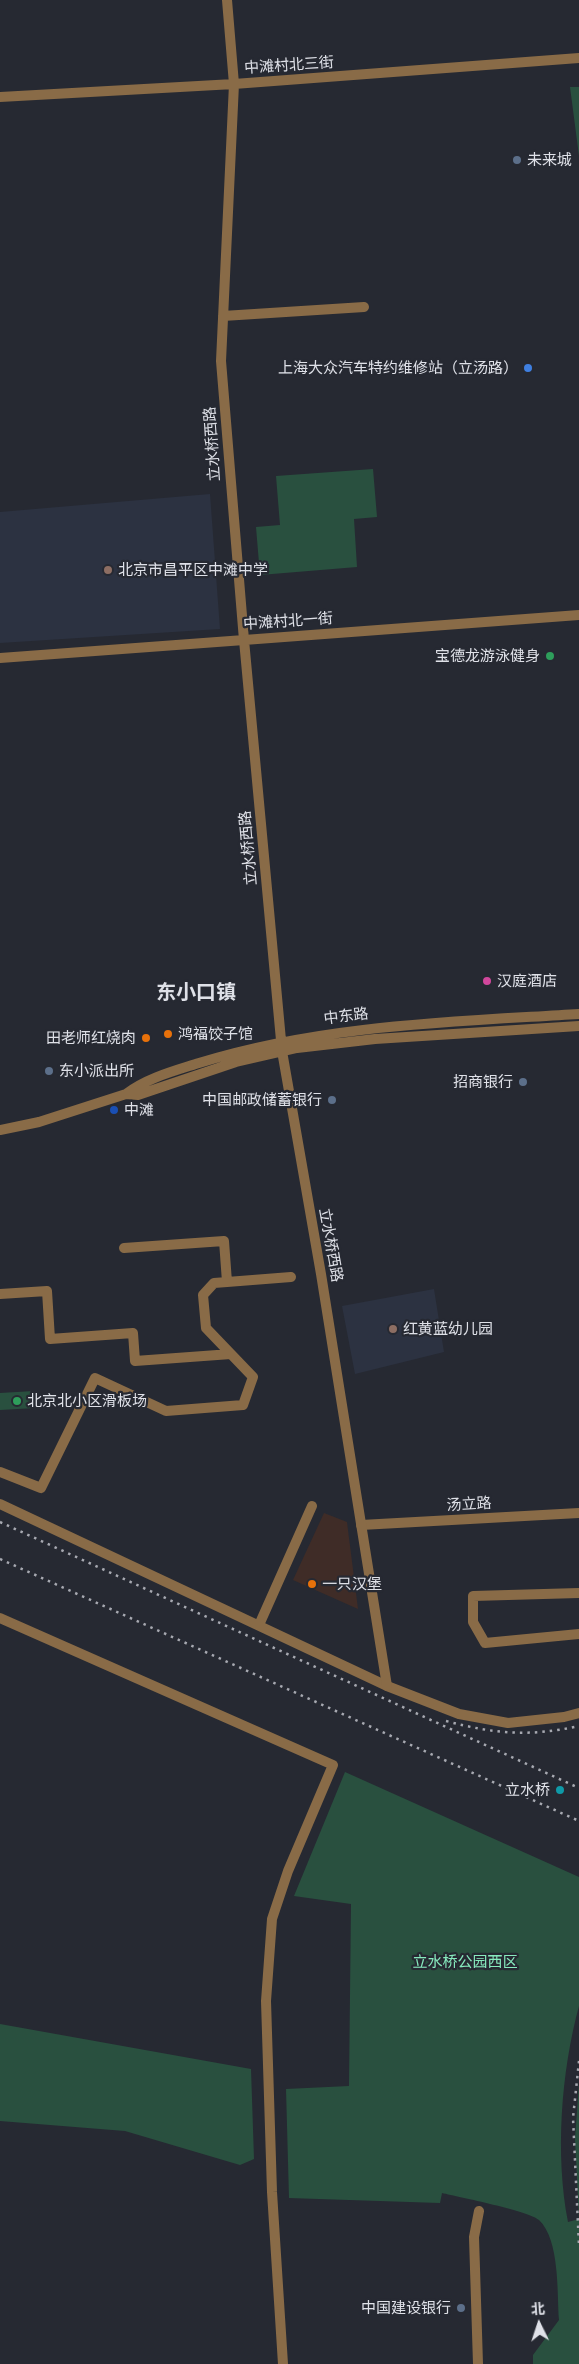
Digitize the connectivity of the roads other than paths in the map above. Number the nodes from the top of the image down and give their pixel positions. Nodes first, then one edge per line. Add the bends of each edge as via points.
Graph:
1 (227, 0) edge
2 (579, 58) edge
3 (234, 84) junction
4 (0, 98) edge
5 (364, 307) dead end
6 (223, 316) junction
7 (579, 615) edge
8 (244, 640) junction
9 (0, 658) edge
10 (579, 1014) edge
11 (579, 1026) edge
12 (281, 1047) junction
13 (0, 1130) edge
14 (124, 1248) dead end
15 (291, 1277) dead end
16 (227, 1282) junction
17 (0, 1294) edge
18 (231, 1354) junction
19 (0, 1472) edge
20 (0, 1504) edge
21 (312, 1506) dead end
22 (579, 1512) edge
23 (361, 1525) junction
24 (579, 1593) edge
25 (0, 1618) edge
26 (259, 1625) junction
27 (579, 1634) edge
28 (387, 1686) junction
29 (579, 1713) edge
30 (479, 2211) dead end
31 (283, 2364) edge
32 (478, 2364) edge

1 - 3 street, 立水桥西路
2 - 3 street, 中滩村北三街
3 - 4 street, 中滩村北三街
3 - 6 street, 立水桥西路
5 - 6 street
6 - 8 street, 立水桥西路 via 221,361
7 - 8 street, 中滩村北一街
8 - 9 street, 中滩村北一街
8 - 12 street, 立水桥西路
10 - 12 street, 中东路 via 373,1028
11 - 12 street, 中东路
12 - 13 street, 中东路 via 138,1095 126,1094 39,1122
12 - 23 street, 立水桥西路
14 - 16 street via 224,1241
15 - 16 street
16 - 18 street via 214,1283 204,1295 206,1328
17 - 18 street via 47,1291 50,1339 133,1333 135,1361
18 - 19 street via 253,1377 243,1405 166,1412 95,1378 41,1488
20 - 26 street
21 - 26 street
22 - 23 street, 汤立路
23 - 28 street, 立水桥西路
24 - 27 street via 473,1596 473,1622 485,1643
25 - 31 street via 333,1764 288,1870 272,1919 266,2001 272,2192
26 - 28 street
28 - 29 street via 459,1714 508,1724
30 - 32 street via 474,2238

